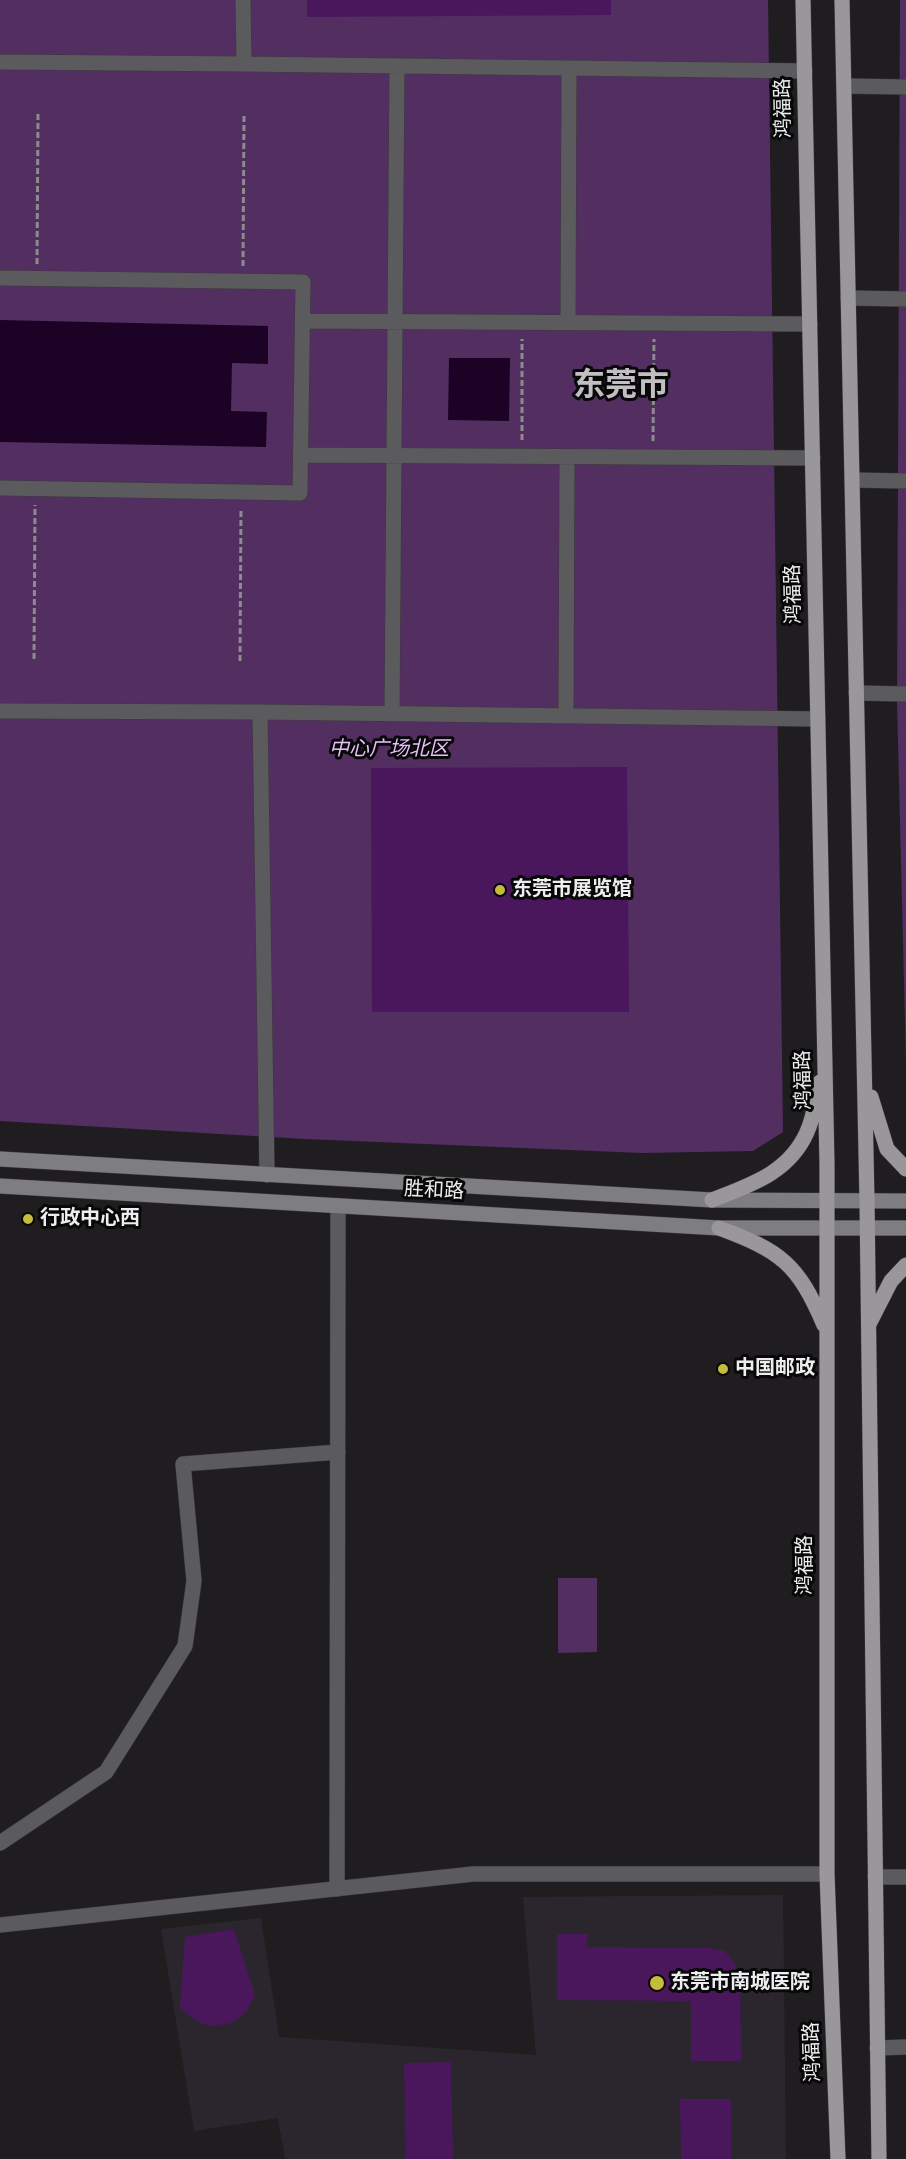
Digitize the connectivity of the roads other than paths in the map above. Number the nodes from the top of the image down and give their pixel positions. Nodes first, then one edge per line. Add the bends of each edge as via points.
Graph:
1 (243, 0) edge
2 (803, 0) edge
3 (842, 0) edge
4 (0, 62) edge
5 (244, 64) junction
6 (397, 66) junction
7 (569, 68) junction
8 (805, 71) junction
9 (844, 86) junction
10 (906, 87) edge
11 (0, 278) edge
12 (848, 298) junction
13 (906, 299) edge
14 (302, 321) junction
15 (395, 321) junction
16 (568, 323) junction
17 (810, 324) junction
18 (301, 455) junction
19 (394, 456) junction
20 (567, 457) junction
21 (813, 458) junction
22 (852, 480) junction
23 (906, 481) edge
24 (0, 488) edge
25 (856, 693) junction
26 (906, 694) edge
27 (0, 711) edge
28 (260, 712) junction
29 (392, 714) junction
30 (566, 716) junction
31 (818, 718) junction
32 (864, 1055) junction
33 (825, 1062) junction
34 (0, 1159) edge
35 (906, 1169) edge
36 (267, 1175) junction
37 (0, 1186) edge
38 (712, 1200) junction
39 (867, 1200) junction
40 (827, 1201) junction
41 (906, 1201) edge
42 (338, 1206) junction
43 (719, 1228) junction
44 (827, 1228) junction
45 (867, 1228) junction
46 (906, 1228) edge
47 (906, 1265) edge
48 (868, 1326) junction
49 (827, 1333) junction
50 (338, 1452) junction
51 (0, 1843) edge
52 (827, 1874) junction
53 (906, 1876) edge
54 (875, 1877) junction
55 (337, 1889) junction
56 (0, 1925) edge
57 (877, 2048) junction
58 (906, 2048) edge
59 (838, 2159) edge
60 (879, 2159) edge

1 - 5 street
2 - 8 main road, 鸿福路
3 - 9 main road
4 - 5 street
5 - 6 street
6 - 7 street
6 - 15 street
7 - 8 street
7 - 16 street
8 - 17 main road, 鸿福路
9 - 10 street
9 - 12 main road
11 - 14 street via 303,282
12 - 13 street
12 - 22 main road
14 - 15 street
14 - 18 street
15 - 16 street
15 - 19 street
16 - 17 street
17 - 21 main road, 鸿福路
18 - 19 street
18 - 24 street via 300,493
19 - 20 street
19 - 29 street
20 - 21 street
20 - 30 street
21 - 31 main road, 鸿福路
22 - 23 street
22 - 25 main road
25 - 26 street
25 - 32 main road
27 - 28 street
28 - 29 street
28 - 36 street
29 - 30 street
30 - 31 street
31 - 33 main road, 鸿福路
32 - 35 main road via 872,1107 887,1149
32 - 39 main road
33 - 38 main road via 807,1132 785,1165 759,1182
33 - 40 main road, 鸿福路
34 - 36 main road, 胜和路
36 - 38 main road, 胜和路
37 - 42 main road, 胜和路
38 - 40 main road, 胜和路
39 - 40 main road, 胜和路
39 - 41 main road, 胜和路
39 - 45 main road
40 - 44 main road, 鸿福路
42 - 43 main road, 胜和路
42 - 50 street
43 - 44 main road, 胜和路
43 - 49 main road via 759,1243 780,1256 801,1278
44 - 45 main road, 胜和路
44 - 49 main road, 鸿福路
45 - 46 main road, 胜和路
45 - 48 main road
47 - 48 main road via 891,1281
48 - 54 main road
49 - 52 main road, 鸿福路
50 - 51 street via 183,1464 194,1581 185,1646 106,1772
50 - 55 street
52 - 55 street via 473,1874
52 - 59 main road, 鸿福路
53 - 54 street
54 - 57 main road
55 - 56 street
57 - 58 street
57 - 60 main road

